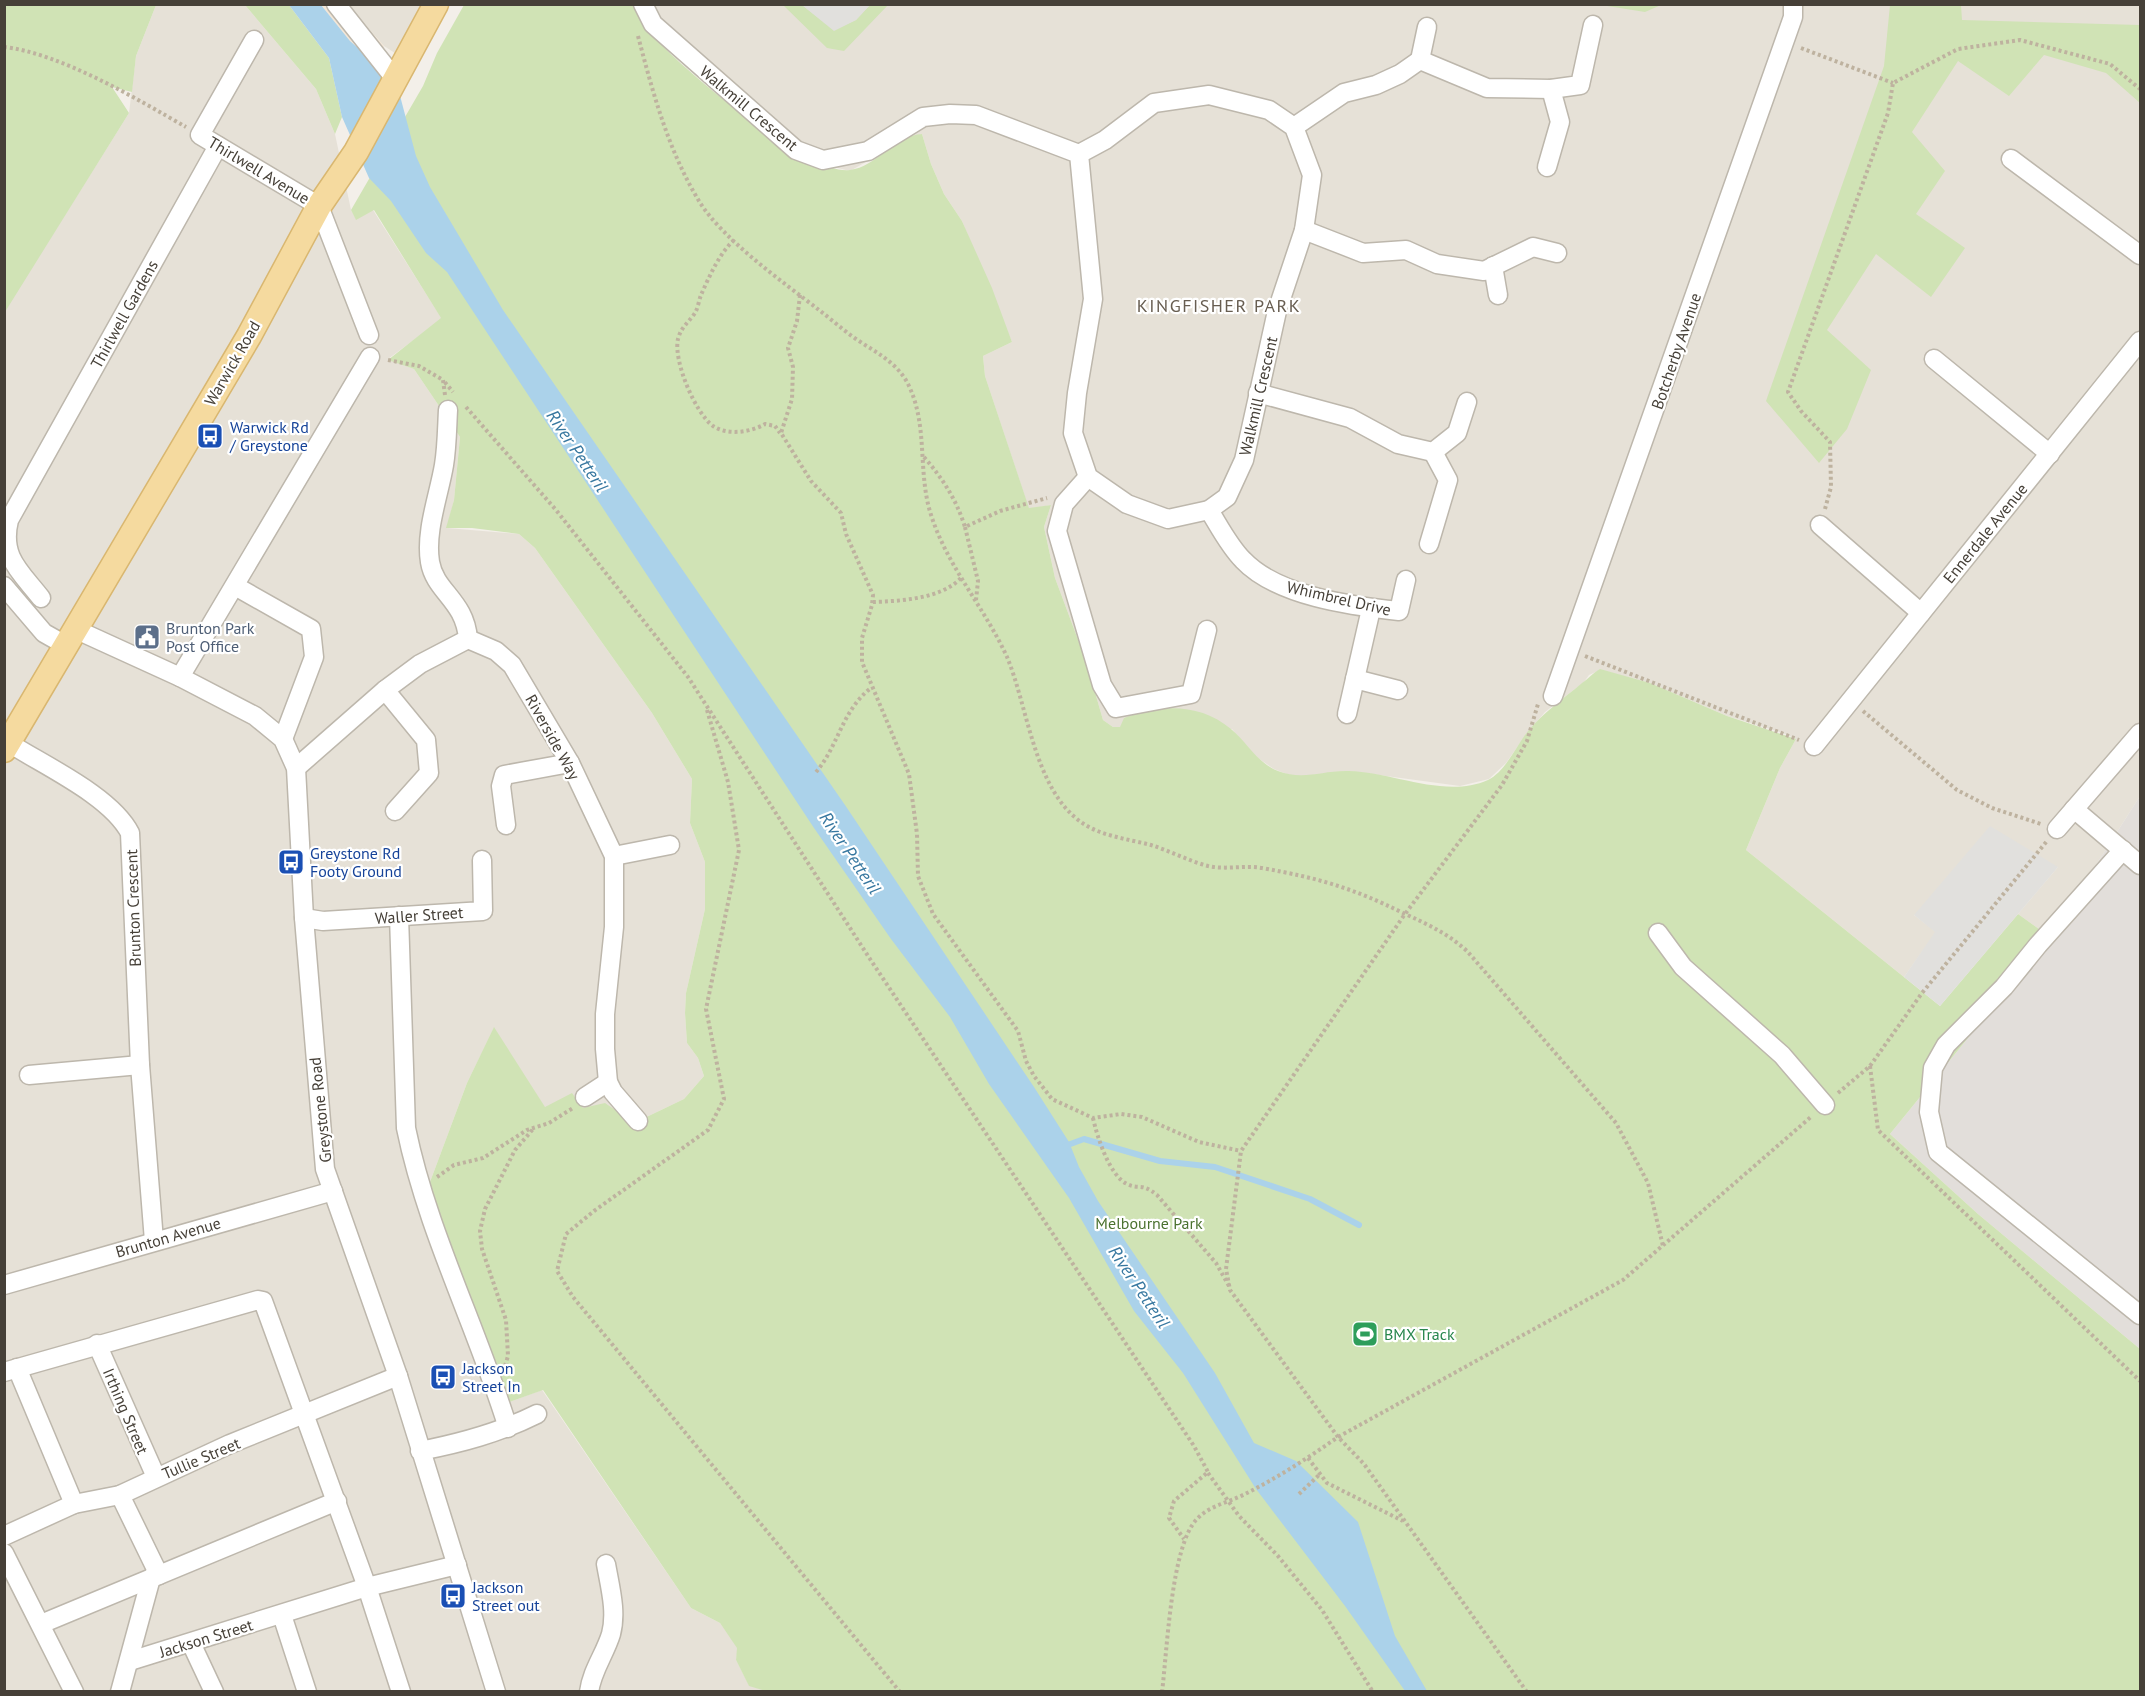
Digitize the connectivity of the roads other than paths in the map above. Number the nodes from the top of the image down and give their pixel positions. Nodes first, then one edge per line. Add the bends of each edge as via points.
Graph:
1 (336, 4) edge
2 (436, 4) edge
3 (644, 4) edge
4 (1793, 4) edge
5 (1593, 25) dead end
6 (1427, 27) dead end
7 (254, 40) dead end
8 (1420, 60) junction
9 (396, 80) junction
10 (1551, 89) junction
11 (1294, 127) junction
12 (218, 146) junction
13 (1079, 154) junction
14 (2011, 159) dead end
15 (1547, 167) dead end
16 (319, 206) junction
17 (1304, 231) junction
18 (1557, 254) dead end
19 (2140, 255) edge
20 (1493, 267) junction
21 (1498, 295) dead end
22 (369, 335) dead end
23 (2140, 341) edge
24 (370, 357) road end
25 (1934, 359) dead end
26 (1258, 393) junction
27 (1467, 402) dead end
28 (457, 404) road end
29 (1433, 452) junction
30 (2050, 454) junction
31 (1088, 477) junction
32 (1209, 510) junction
33 (1820, 525) road end
34 (1429, 544) dead end
35 (1406, 580) dead end
36 (4, 586) edge
37 (235, 586) junction
38 (41, 598) dead end
39 (1371, 609) junction
40 (1921, 613) junction
41 (1208, 630) dead end
42 (72, 638) junction
43 (468, 639) junction
44 (180, 677) junction
45 (1355, 679) junction
46 (385, 690) junction
47 (1398, 690) dead end
48 (1553, 696) road end
49 (1347, 714) dead end
50 (2140, 733) edge
51 (283, 739) junction
52 (1814, 746) road end
53 (7, 747) edge
54 (570, 763) junction
55 (296, 768) junction
56 (2074, 809) junction
57 (395, 811) dead end
58 (506, 825) dead end
59 (2057, 829) road end
60 (670, 845) dead end
61 (2123, 850) junction
62 (614, 856) junction
63 (482, 860) dead end
64 (2140, 865) edge
65 (399, 916) junction
66 (304, 918) junction
67 (1658, 933) dead end
68 (140, 1065) junction
69 (28, 1075) dead end
70 (609, 1082) junction
71 (585, 1097) road end
72 (1825, 1105) road end
73 (638, 1120) dead end
74 (333, 1191) junction
75 (154, 1241) junction
76 (4, 1285) edge
77 (2140, 1315) edge
78 (97, 1344) junction
79 (11, 1370) edge
80 (398, 1376) junction
81 (537, 1414) dead end
82 (304, 1416) junction
83 (508, 1428) junction
84 (420, 1451) junction
85 (156, 1477) junction
86 (120, 1496) junction
87 (337, 1502) junction
88 (74, 1504) junction
89 (4, 1536) edge
90 (4, 1553) edge
91 (606, 1564) dead end
92 (457, 1565) junction
93 (155, 1577) junction
94 (368, 1587) junction
95 (282, 1615) junction
96 (40, 1624) junction
97 (191, 1643) junction
98 (130, 1661) junction
99 (75, 1692) edge
100 (120, 1692) edge
101 (214, 1692) edge
102 (307, 1692) edge
103 (401, 1692) edge
104 (496, 1692) edge
105 (589, 1692) edge

1 - 9 street
2 - 9 main road, Warwick Road
3 - 13 street, Walkmill Crescent via 653,24 796,150 823,159 868,151 923,117 950,114 976,115
4 - 48 street, Botcherby Avenue via 1793,17
5 - 10 street via 1580,85
6 - 8 street
7 - 12 street, Thirlwell Avenue via 200,135
8 - 10 street via 1487,88
8 - 11 street via 1376,85 1344,93
9 - 16 main road, Warwick Road via 356,152
10 - 15 street via 1560,122
11 - 13 street via 1269,110 1209,95 1154,103 1105,140
11 - 17 street, Walkmill Crescent via 1312,175
12 - 16 street, Thirlwell Avenue
12 - 38 street, Thirlwell Gardens via 16,504 4,538 8,555
13 - 31 street via 1093,299 1073,433
14 - 19 street
16 - 22 street
16 - 42 main road, Warwick Road via 249,336
17 - 20 street via 1363,253 1406,250 1437,264 1484,271
17 - 26 street, Walkmill Crescent via 1277,311
18 - 20 street via 1533,247
20 - 21 street
23 - 30 street, Ennerdale Avenue
24 - 37 street
25 - 30 street
26 - 29 street via 1350,418 1398,444
26 - 32 street, Walkmill Crescent via 1244,460 1227,497
27 - 29 street via 1457,433
28 - 43 street via 429,543 434,576 464,614
29 - 34 street via 1448,480
30 - 40 street, Ennerdale Avenue
31 - 32 street via 1127,504 1168,519
31 - 41 street via 1064,504 1058,531 1102,685 1116,708 1191,694
32 - 39 street, Whimbrel Drive via 1242,560 1270,581
33 - 40 street
35 - 39 street, Whimbrel Drive via 1399,612
36 - 42 street, Greystone Road via 44,633
37 - 44 street
37 - 51 street via 311,629 314,657
39 - 45 street
40 - 52 street, Ennerdale Avenue
42 - 44 street, Greystone Road
42 - 53 main road, Warwick Road
43 - 46 street via 420,664
43 - 54 street, Riverside Way via 496,651 512,665
44 - 51 street, Greystone Road via 255,716
45 - 47 street
45 - 49 street
46 - 55 street
46 - 57 street via 426,740 429,773
50 - 56 street
51 - 55 street, Greystone Road
53 - 68 street, Brunton Crescent via 106,803 122,818 130,833
54 - 58 street via 504,775 501,786
54 - 62 street, Riverside Way
55 - 66 street, Greystone Road
56 - 59 street
56 - 61 street
60 - 62 street
61 - 64 street
61 - 77 street via 2004,987 1946,1045 1933,1068 1929,1112 1938,1152
62 - 70 street, Riverside Way via 614,927 605,1014
63 - 65 street, Waller Street via 483,911
65 - 66 street, Waller Street via 323,921
65 - 83 street via 406,1128 445,1255
66 - 74 street, Greystone Road via 320,1130
67 - 72 street via 1683,967 1782,1055
68 - 69 street
68 - 75 street, Brunton Crescent
70 - 71 street
70 - 73 street
74 - 75 street, Brunton Avenue
74 - 80 street, Greystone Road
75 - 76 street, Brunton Avenue
78 - 79 street
78 - 82 street via 263,1301
78 - 85 street, Irthing Street
79 - 88 street
80 - 82 street, Tullie Street
80 - 84 street, Greystone Road
81 - 83 street
82 - 85 street, Tullie Street
82 - 87 street
83 - 84 street via 463,1443
84 - 92 street, Greystone Road
85 - 86 street, Tullie Street
86 - 88 street, Tullie Street
86 - 93 street
87 - 93 street
87 - 94 street
88 - 89 street, Tullie Street
90 - 96 street
91 - 105 street via 613,1608 611,1634
92 - 94 street, Jackson Street
92 - 104 street, Greystone Road
93 - 96 street
93 - 98 street
94 - 95 street, Jackson Street
94 - 103 street
95 - 97 street, Jackson Street
95 - 102 street
96 - 99 street
97 - 98 street, Jackson Street
97 - 101 street
98 - 100 street

